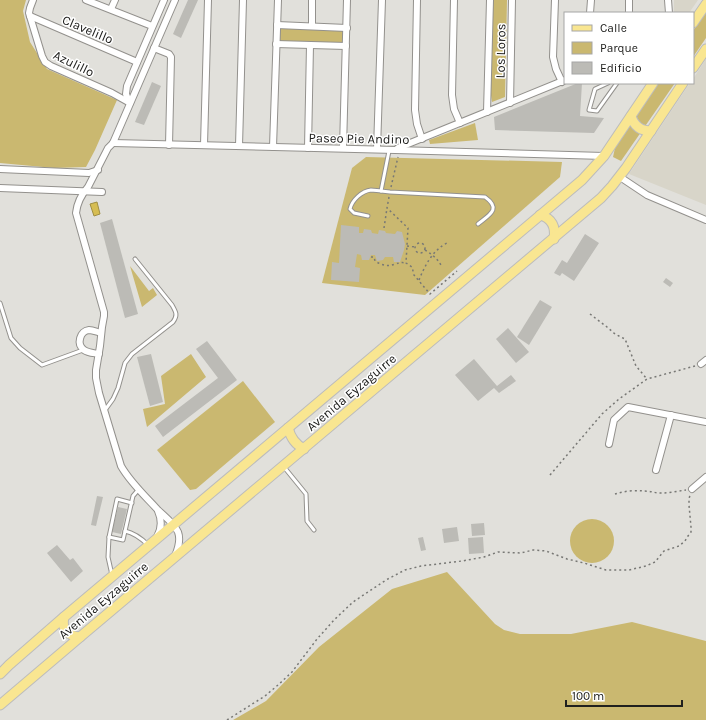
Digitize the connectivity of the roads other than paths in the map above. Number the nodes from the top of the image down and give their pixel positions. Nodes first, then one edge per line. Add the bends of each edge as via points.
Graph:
1 (33, 0) edge
2 (86, 0) edge
3 (115, 0) edge
4 (164, 0) edge
5 (175, 0) edge
6 (208, 0) edge
7 (243, 0) edge
8 (278, 0) edge
9 (312, 0) edge
10 (347, 0) edge
11 (382, 0) edge
12 (417, 0) edge
13 (454, 0) edge
14 (490, 0) edge
15 (512, 0) edge
16 (554, 0) edge
17 (591, 0) edge
18 (629, 0) edge
19 (668, 0) edge
20 (706, 4) edge
21 (111, 9) junction
22 (590, 12) edge
23 (629, 12) edge
24 (669, 12) edge
25 (30, 16) junction
26 (694, 22) edge
27 (277, 25) junction
28 (152, 26) junction
29 (312, 26) junction
30 (347, 28) junction
31 (276, 44) junction
32 (310, 45) junction
33 (346, 46) junction
34 (154, 48) junction
35 (706, 49) edge
36 (137, 62) junction
37 (694, 67) edge
38 (563, 81) edge
39 (594, 84) edge
40 (606, 84) edge
41 (616, 84) edge
42 (652, 84) edge
43 (682, 84) edge
44 (595, 89) junction
45 (130, 103) junction
46 (510, 103) junction
47 (487, 112) junction
48 (631, 116) junction
49 (460, 123) junction
50 (651, 131) junction
51 (422, 138) junction
52 (113, 143) junction
53 (169, 145) junction
54 (204, 145) junction
55 (238, 146) junction
56 (273, 147) junction
57 (308, 148) junction
58 (343, 148) junction
59 (377, 149) junction
60 (394, 150) junction
61 (604, 156) junction
62 (0, 169) edge
63 (98, 170) junction
64 (620, 177) junction
65 (0, 188) edge
66 (381, 191) junction
67 (84, 192) junction
68 (102, 192) dead end
69 (540, 215) junction
70 (368, 216) dead end
71 (706, 220) edge
72 (478, 224) dead end
73 (554, 239) junction
74 (134, 259) dead end
75 (0, 303) edge
76 (101, 333) junction
77 (84, 350) junction
78 (99, 354) junction
79 (105, 411) junction
80 (671, 415) junction
81 (706, 422) edge
82 (288, 428) junction
83 (609, 444) dead end
84 (304, 449) junction
85 (283, 466) junction
86 (656, 470) dead end
87 (706, 477) edge
88 (139, 489) junction
89 (692, 489) road end
90 (132, 503) junction
91 (158, 509) junction
92 (174, 525) junction
93 (314, 530) dead end
94 (125, 531) junction
95 (109, 537) junction
96 (153, 543) junction
97 (173, 558) junction
98 (112, 577) junction
99 (64, 617) junction
100 (80, 637) junction
101 (0, 673) edge
102 (10, 696) junction
103 (0, 701) edge
104 (0, 706) edge

1 - 25 street, Azulillo
2 - 21 street
3 - 21 street
4 - 28 street
5 - 34 street
6 - 54 street
7 - 55 street
8 - 27 street
9 - 29 street
10 - 30 street
11 - 59 street
12 - 51 street via 415,110
13 - 49 street via 452,95
14 - 47 street
15 - 46 street, Los Loros
16 - 38 street via 554,57 556,69
17 - 22 street
18 - 23 street
19 - 24 street
20 - 26 main road
21 - 28 street
25 - 36 street, Clavelillo
25 - 45 street, Azulillo via 43,59 48,65
27 - 29 street
27 - 31 street
28 - 36 street
29 - 30 street
30 - 33 street
31 - 32 street
31 - 56 street
32 - 33 street
32 - 57 street
33 - 58 street
34 - 45 street
34 - 53 street via 169,54 171,58
35 - 37 main road
36 - 45 street via 126,91
38 - 46 street
39 - 44 lane
40 - 44 lane
41 - 44 lane via 597,111 589,110
42 - 48 main road, Avenida Eyzaguirre
43 - 50 main road, Avenida Eyzaguirre
45 - 52 street
46 - 47 street
47 - 49 street
48 - 50 main road via 639,128
48 - 61 main road, Avenida Eyzaguirre
49 - 51 street
50 - 64 main road, Avenida Eyzaguirre
51 - 60 street
52 - 53 street, Paseo Pie Andino
52 - 63 street
53 - 54 street, Paseo Pie Andino
54 - 55 street, Paseo Pie Andino
55 - 56 street, Paseo Pie Andino
56 - 57 street, Paseo Pie Andino
57 - 58 street, Paseo Pie Andino
58 - 59 street, Paseo Pie Andino
59 - 60 street, Paseo Pie Andino
60 - 61 street, Paseo Pie Andino
60 - 66 lane
61 - 69 main road, Avenida Eyzaguirre via 582,180
62 - 63 street via 89,174
63 - 67 street
64 - 71 street via 646,195
64 - 73 main road, Avenida Eyzaguirre via 601,198
65 - 67 street
66 - 70 lane via 370,190 351,204 350,209 354,213
66 - 72 lane via 485,197 494,207
67 - 68 street
67 - 76 street via 76,206 76,213 103,308
69 - 73 main road via 552,222 555,230
69 - 82 main road, Avenida Eyzaguirre
73 - 84 main road, Avenida Eyzaguirre
74 - 79 lane via 172,305 177,316 125,363 118,388
75 - 77 lane via 10,338 42,365
76 - 77 street via 89,330 82,334 79,340
76 - 78 street
77 - 78 street
78 - 79 street via 96,378
79 - 88 street via 121,466
80 - 81 street
80 - 83 street via 628,407 614,420
80 - 86 street
82 - 84 main road via 293,441
82 - 92 main road, Avenida Eyzaguirre
84 - 85 main road, Avenida Eyzaguirre
85 - 93 lane via 306,494 307,521
85 - 97 main road, Avenida Eyzaguirre
87 - 89 street
88 - 90 lane via 133,496
88 - 91 street
90 - 94 lane
90 - 95 lane via 117,499
91 - 92 street
91 - 96 street via 160,532
92 - 96 main road, Avenida Eyzaguirre
92 - 97 street via 179,538
94 - 95 lane via 123,540
94 - 96 lane
95 - 98 lane via 108,557
96 - 98 main road, Avenida Eyzaguirre
97 - 100 main road, Avenida Eyzaguirre
98 - 99 main road, Avenida Eyzaguirre
99 - 100 main road via 63,627 67,632
99 - 101 main road, Avenida Eyzaguirre
100 - 102 main road, Avenida Eyzaguirre
102 - 103 street, Avenida Eyzaguirre
102 - 104 main road, Avenida Eyzaguirre

